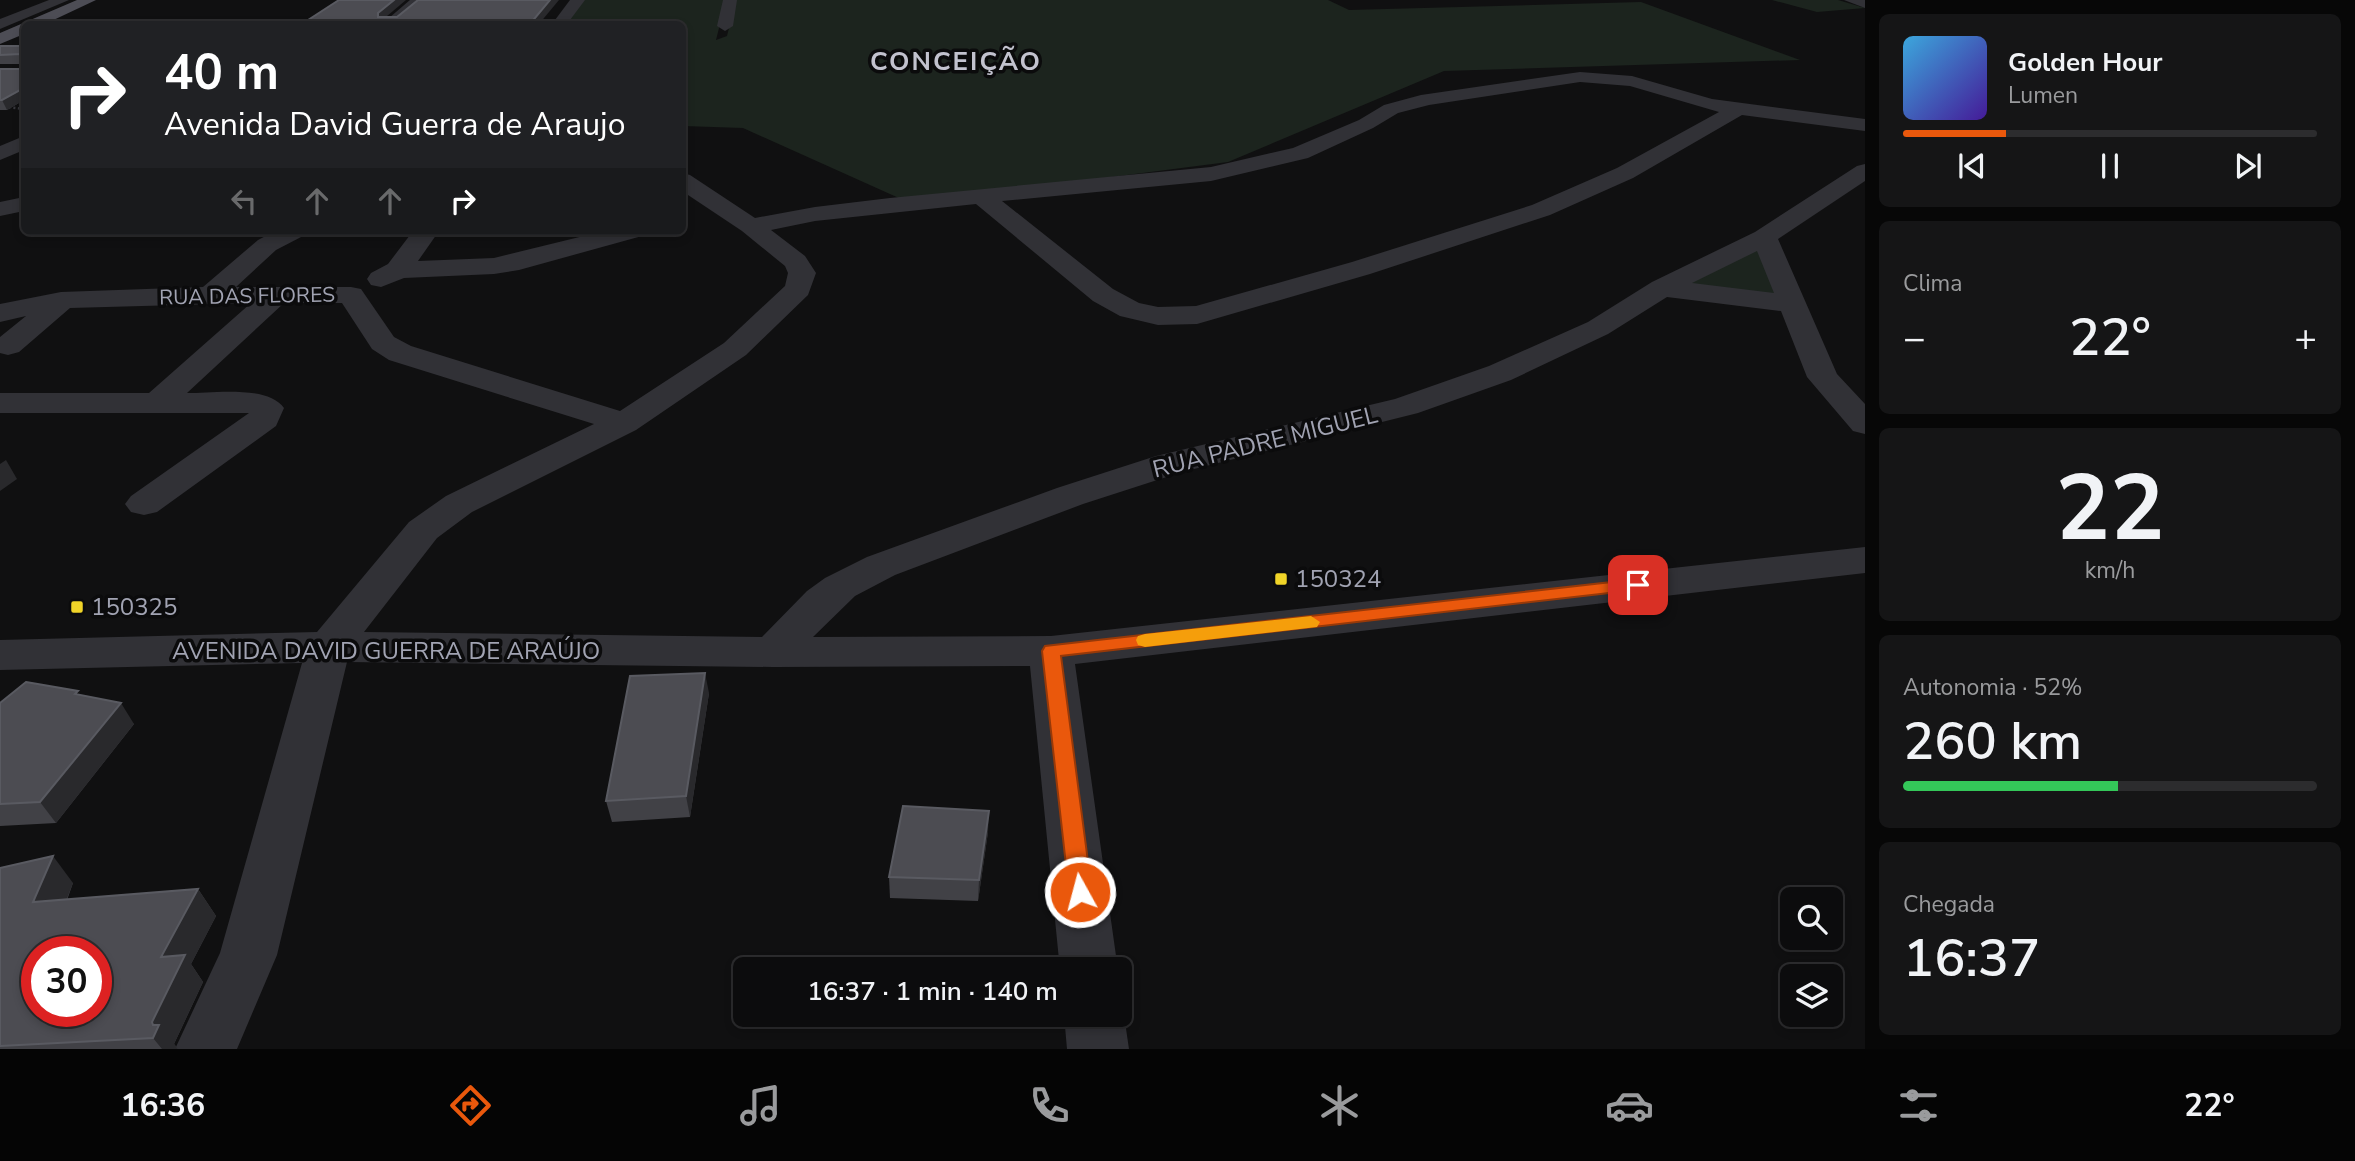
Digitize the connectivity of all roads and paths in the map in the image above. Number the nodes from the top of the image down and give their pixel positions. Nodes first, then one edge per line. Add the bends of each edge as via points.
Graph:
1 (62, 0) edge
2 (89, 0) edge
3 (419, 0) edge
4 (578, 0) edge
5 (730, 0) edge
6 (1851, 0) edge
7 (1865, 4) edge
8 (40, 21) edge
9 (393, 21) edge
10 (561, 21) edge
11 (0, 24) edge
12 (725, 26) dead end
13 (21, 29) edge
14 (0, 39) edge
15 (1710, 105) junction
16 (0, 106) edge
17 (21, 109) edge
18 (1738, 109) junction
19 (1862, 124) edge
20 (21, 144) edge
21 (0, 154) edge
22 (1865, 172) edge
23 (21, 189) edge
24 (0, 191) edge
25 (994, 196) junction
26 (698, 199) edge
27 (21, 205) edge
28 (0, 209) edge
29 (751, 226) junction
30 (287, 235) edge
31 (423, 235) edge
32 (618, 235) edge
33 (1764, 237) junction
34 (398, 270) junction
35 (1662, 288) junction
36 (210, 295) junction
37 (277, 295) junction
38 (351, 295) junction
39 (61, 300) junction
40 (1791, 304) junction
41 (0, 313) edge
42 (8, 346) dead end
43 (158, 401) junction
44 (0, 404) edge
45 (624, 423) junction
46 (1865, 424) edge
47 (144, 504) dead end
48 (1865, 560) edge
49 (329, 647) junction
50 (1051, 651) junction
51 (773, 652) junction
52 (0, 655) edge
53 (1087, 957) edge
54 (1095, 1027) edge
55 (206, 1049) edge
56 (1098, 1049) edge

1 - 11 street
2 - 8 main road
3 - 9 street
4 - 10 street
5 - 12 street
6 - 7 street
13 - 14 main road
15 - 18 street
15 - 25 street via 1624,80 1550,80 1391,109 1300,153 1252,166
15 - 25 street via 1604,167 1521,203 1200,302 1162,303 1132,292
16 - 17 path
18 - 19 street
18 - 25 street via 1625,173 1541,210 1197,315 1158,316 1130,310 1103,295
20 - 21 street
22 - 33 street, RUA PADRE MIGUEL
23 - 24 street
25 - 29 street via 815,214
26 - 29 street
27 - 28 street
29 - 45 street via 796,261 802,273 798,289 735,349
30 - 36 street via 267,245
31 - 34 street
32 - 34 street via 494,266
33 - 35 street, RUA PADRE MIGUEL
33 - 40 street
34 - 38 street
35 - 40 street
35 - 51 street, RUA PADRE MIGUEL via 1598,328 1500,373 1406,406 1169,464 881,566 822,601
36 - 37 street, RUA DAS FLORES
36 - 39 street, RUA DAS FLORES
37 - 38 street, RUA DAS FLORES
37 - 43 street
38 - 45 street, RUA DAS FLORES via 383,342 400,353
39 - 41 street, RUA DAS FLORES
39 - 42 street
40 - 46 street via 1823,377
43 - 44 street
43 - 47 street via 256,402 267,408 264,419
45 - 49 street via 459,504 423,530
48 - 50 street, AVENIDA DAVID GUERRA DE ARAÚJO
49 - 51 street, AVENIDA DAVID GUERRA DE ARAÚJO
49 - 52 street, AVENIDA DAVID GUERRA DE ARAÚJO
49 - 55 street via 248,955
50 - 51 street, AVENIDA DAVID GUERRA DE ARAÚJO
50 - 53 street
54 - 56 street

